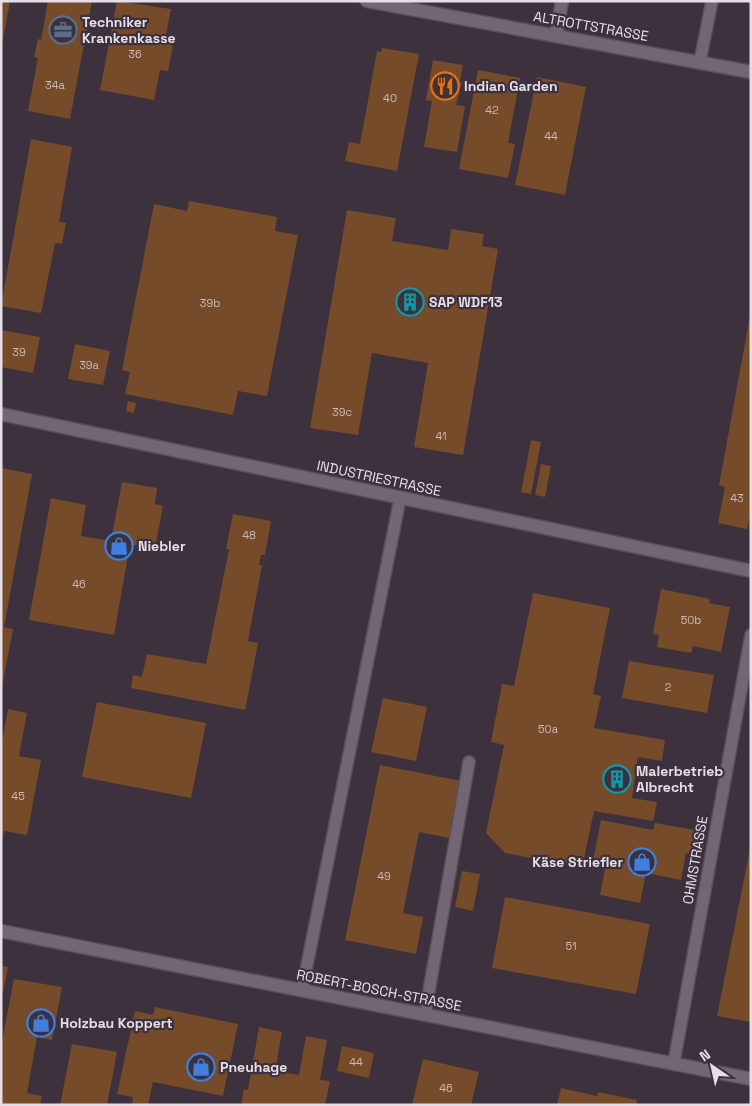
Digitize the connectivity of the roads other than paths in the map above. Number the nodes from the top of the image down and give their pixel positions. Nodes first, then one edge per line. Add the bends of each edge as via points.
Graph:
1 (367, 1) edge
2 (562, 1) edge
3 (712, 1) edge
4 (556, 36) junction
5 (700, 61) junction
6 (751, 72) edge
7 (1, 414) edge
8 (400, 499) junction
9 (751, 571) edge
10 (751, 635) edge
11 (470, 762) dead end
12 (1, 931) edge
13 (302, 990) junction
14 (425, 1014) junction
15 (674, 1062) junction
16 (751, 1078) edge

1 - 4 street, ALTROTTSTRASSE
2 - 4 street
3 - 5 lane
4 - 5 street, ALTROTTSTRASSE
5 - 6 street, ALTROTTSTRASSE
7 - 8 street, INDUSTRIESTRASSE
8 - 9 street, INDUSTRIESTRASSE
8 - 13 lane
10 - 15 lane, OHMSTRASSE
11 - 14 lane
12 - 13 street, ROBERT-BOSCH-STRASSE
13 - 14 street, ROBERT-BOSCH-STRASSE
14 - 15 street, ROBERT-BOSCH-STRASSE
15 - 16 street, ROBERT-BOSCH-STRASSE

